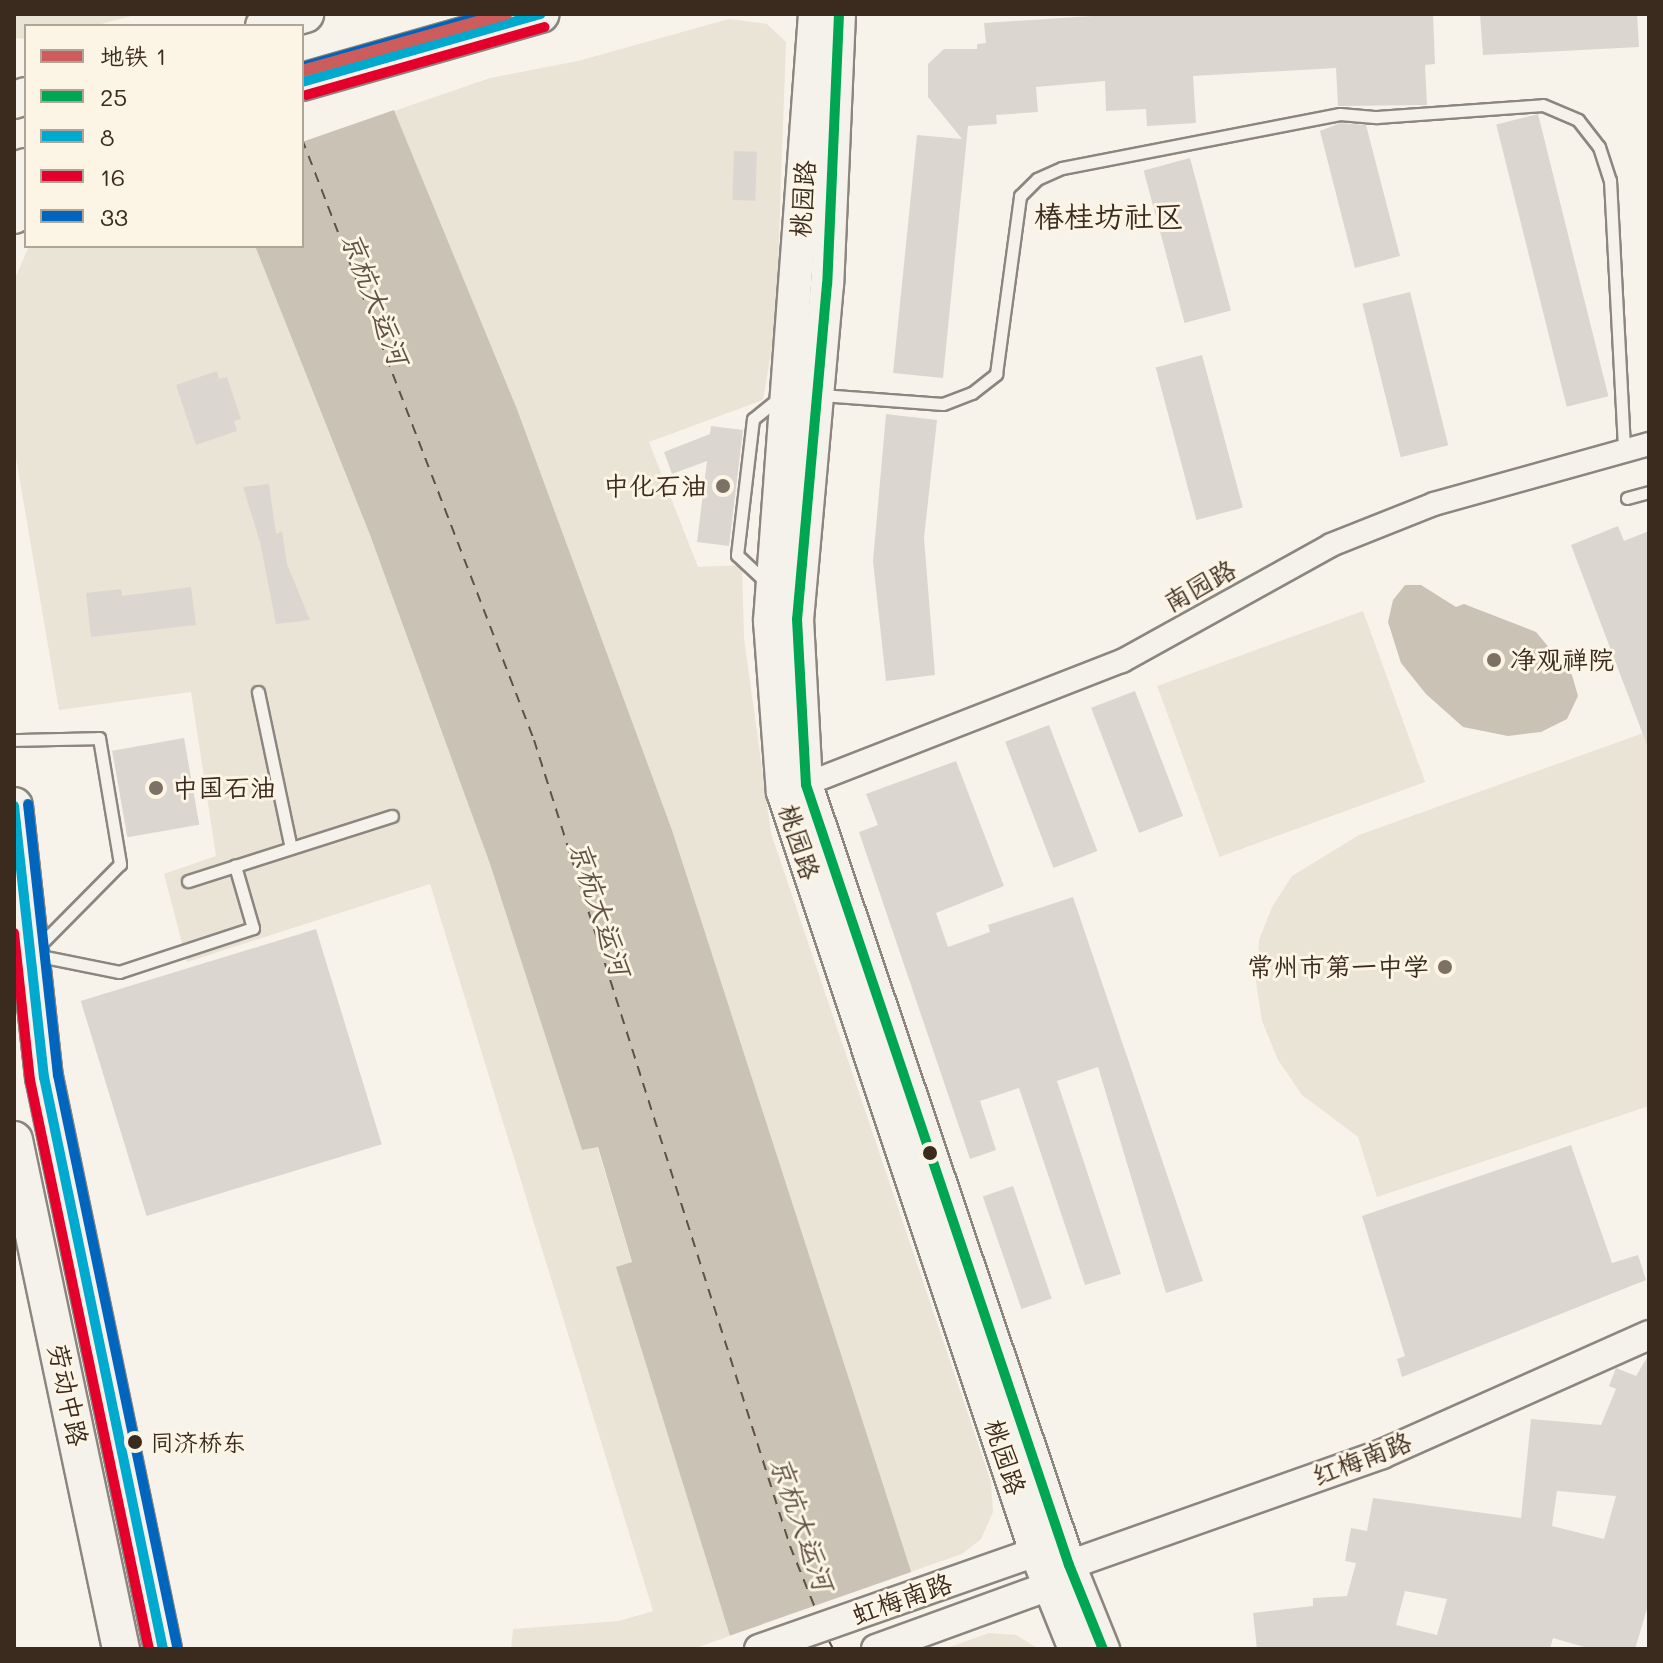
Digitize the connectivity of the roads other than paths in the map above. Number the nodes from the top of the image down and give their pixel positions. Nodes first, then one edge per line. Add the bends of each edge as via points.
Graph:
1 (305, 14) edge
2 (540, 14) edge
3 (815, 14) edge
4 (839, 14) edge
5 (271, 24) edge
6 (304, 81) edge
7 (803, 393) junction
8 (1649, 444) edge
9 (1624, 451) junction
10 (1649, 492) edge
11 (1627, 498) dead end
12 (258, 692) dead end
13 (14, 740) edge
14 (794, 789) junction
15 (14, 806) edge
16 (392, 816) dead end
17 (291, 848) junction
18 (235, 866) junction
19 (188, 881) dead end
20 (23, 956) edge
21 (14, 1140) edge
22 (1649, 1335) edge
23 (1036, 1552) junction
24 (1059, 1576) junction
25 (1014, 1599) joint
26 (121, 1649) edge
27 (163, 1649) edge
28 (759, 1649) edge
29 (876, 1649) edge
30 (1075, 1649) edge
31 (1103, 1649) edge

1 - 5 main road
2 - 6 main road
3 - 7 main road, 桃园路
4 - 7 main road, 桃园路
7 - 9 lane via 943,404 972,393 996,374 1020,196 1037,179 1062,168 1340,114 1377,117 1543,105 1578,120 1599,147 1610,180
7 - 14 main road, 桃园路
7 - 14 main road, 桃园路 via 770,621
8 - 9 street, 南园路
9 - 14 street, 南园路 via 1434,504 1331,545 1122,661
10 - 11 lane
12 - 17 lane
13 - 20 lane via 99,738 120,864
14 - 23 main road, 桃园路
14 - 24 main road, 桃园路
15 - 20 main road, 劳动中路
16 - 17 lane
17 - 18 lane
18 - 19 lane
18 - 20 lane via 253,928 119,972
20 - 27 main road, 劳动中路
21 - 26 main road, 劳动中路
22 - 24 street, 红梅南路 via 1382,1454
23 - 24 main road, 桃园路
23 - 28 street, 虹梅南路
24 - 25 street, 红梅南路
24 - 30 main road
24 - 31 main road, 桃园路
25 - 29 street, 虹梅南路

